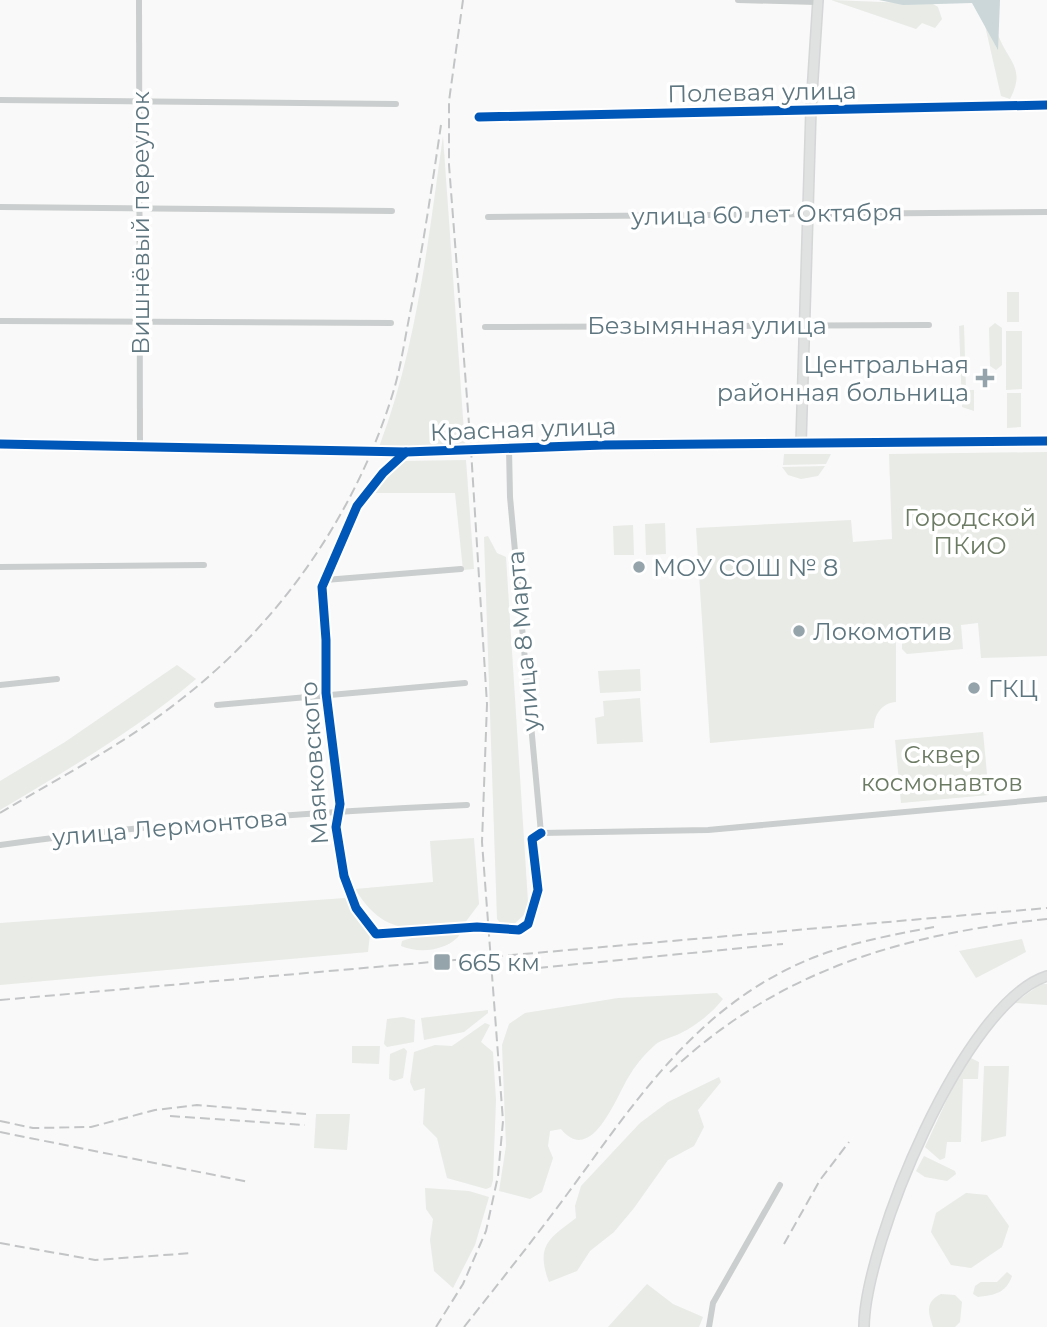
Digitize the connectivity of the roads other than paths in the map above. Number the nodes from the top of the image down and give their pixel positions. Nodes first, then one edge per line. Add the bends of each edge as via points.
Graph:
1 (139, 0) edge
2 (738, 0) edge
3 (818, 1) edge
4 (0, 100) edge
5 (139, 102) junction
6 (396, 104) dead end
7 (1047, 105) edge
8 (811, 110) junction
9 (479, 117) dead end
10 (0, 208) edge
11 (140, 210) junction
12 (392, 211) dead end
13 (1047, 212) edge
14 (809, 214) junction
15 (488, 217) dead end
16 (0, 321) edge
17 (141, 321) junction
18 (391, 323) dead end
19 (805, 325) junction
20 (929, 325) dead end
21 (485, 327) dead end
22 (1047, 441) edge
23 (801, 443) junction
24 (0, 444) edge
25 (139, 446) junction
26 (509, 448) junction
27 (407, 452) junction
28 (204, 565) dead end
29 (0, 566) edge
30 (461, 569) dead end
31 (324, 580) junction
32 (57, 680) dead end
33 (465, 683) dead end
34 (0, 685) edge
35 (326, 693) junction
36 (217, 705) dead end
37 (1047, 799) edge
38 (467, 805) dead end
39 (339, 811) junction
40 (541, 833) junction
41 (0, 845) edge
42 (528, 924) joint
43 (1047, 976) edge
44 (779, 1185) dead end
45 (709, 1327) edge
46 (864, 1327) edge

1 - 5 street, Вишнёвый переулок
2 - 3 street
3 - 8 street
4 - 5 street
5 - 6 street
5 - 11 street, Вишнёвый переулок
7 - 8 street, Полевая улица
8 - 9 street, Полевая улица
8 - 14 street
10 - 11 street
11 - 12 street
11 - 17 street, Вишнёвый переулок
13 - 14 street, улица 60 лет Октября
14 - 15 street, улица 60 лет Октября
14 - 19 street
16 - 17 street
17 - 18 street
17 - 25 street, Вишнёвый переулок
19 - 20 street, Безымянная улица
19 - 21 street, Безымянная улица
19 - 23 street
22 - 23 street, Красная улица
23 - 26 street, Красная улица
24 - 25 street, Красная улица
25 - 27 street, Красная улица
26 - 27 street, Красная улица
26 - 40 street, улица 8 Марта
27 - 31 street, Маяковского via 357,506
28 - 29 street
30 - 31 street
31 - 35 street, Маяковского
32 - 34 street
33 - 35 street
35 - 36 street
35 - 39 street, Маяковского
37 - 40 street via 708,830
38 - 39 street, улица Лермонтова
39 - 41 street, улица Лермонтова
39 - 42 street, Маяковского via 336,827 344,876 356,908 376,933 477,927 519,930
40 - 42 street, улица 8 Марта via 532,839 538,890
43 - 46 street via 1014,994 964,1055 891,1210 865,1302
44 - 45 street via 713,1303

